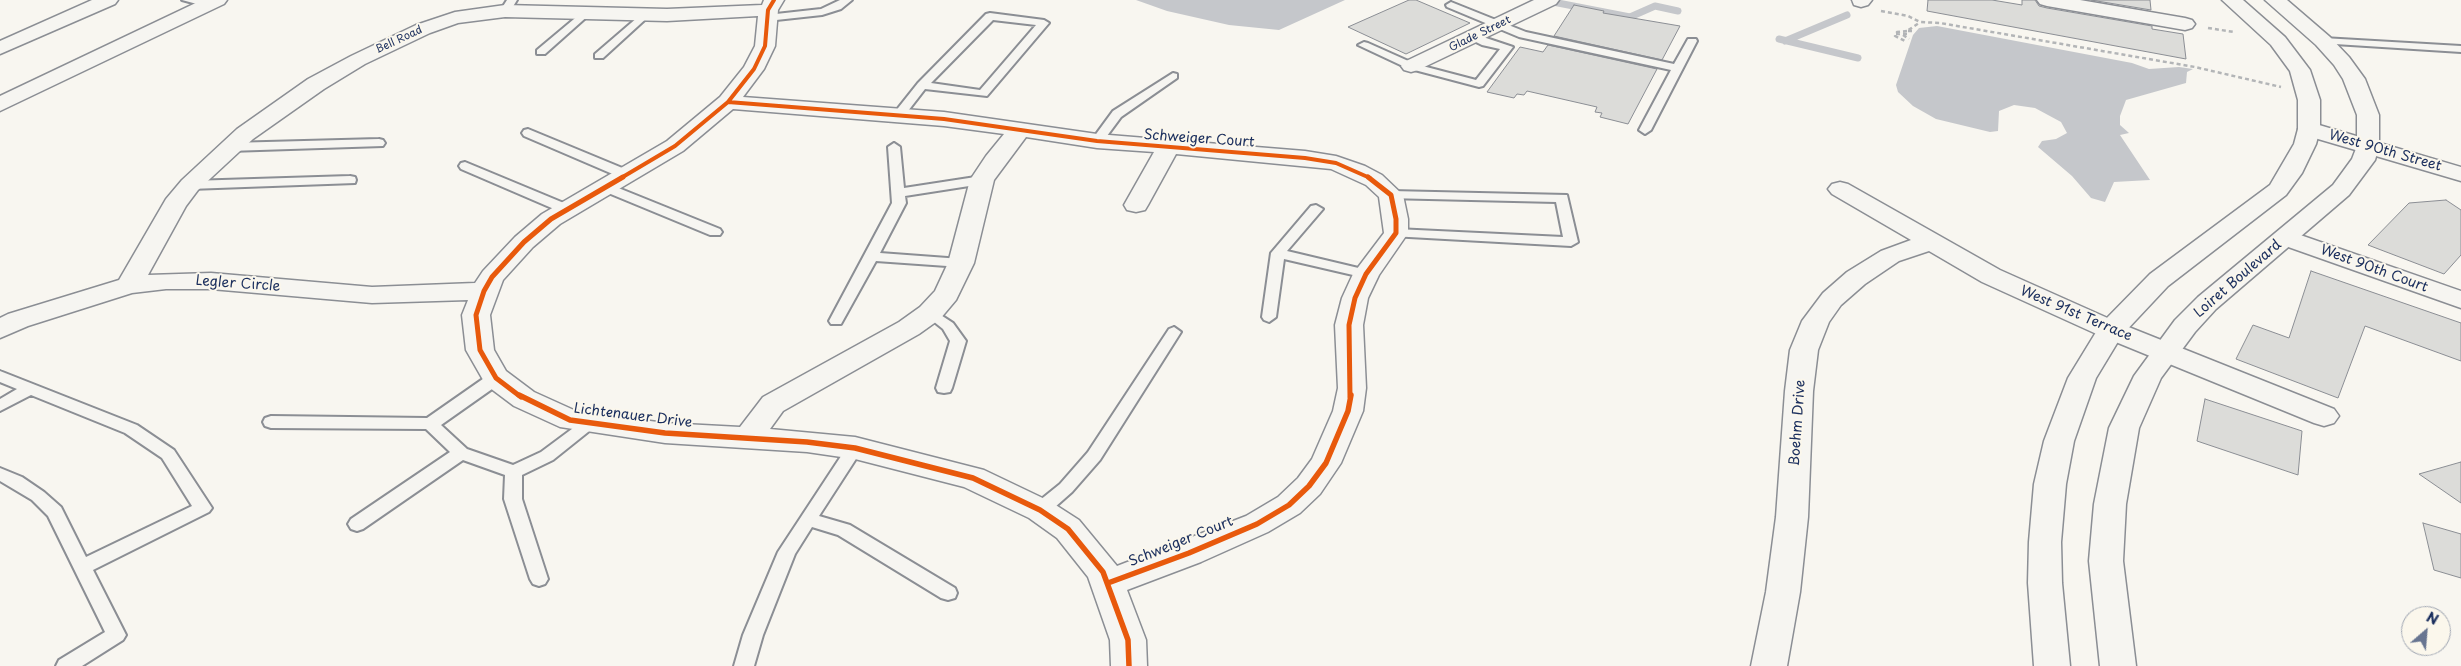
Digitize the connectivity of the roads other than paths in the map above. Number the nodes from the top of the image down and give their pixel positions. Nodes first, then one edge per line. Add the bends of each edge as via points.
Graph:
1 (82, 0) edge
2 (108, 0) edge
3 (187, 0) edge
4 (846, 0) edge
5 (1549, 0) edge
6 (2051, 0) edge
7 (2232, 0) edge
8 (2275, 0) edge
9 (213, 2) edge
10 (509, 5) edge
11 (1452, 5) dead end
12 (770, 9) edge
13 (586, 12) junction
14 (645, 14) junction
15 (2185, 24) road end
16 (1499, 25) junction
17 (0, 30) edge
18 (1474, 37) junction
19 (2323, 41) junction
20 (1692, 42) dead end
21 (1364, 46) dead end
22 (0, 48) edge
23 (2461, 49) edge
24 (541, 52) dead end
25 (599, 56) dead end
26 (1411, 66) junction
27 (1678, 68) junction
28 (1173, 76) dead end
29 (922, 85) junction
30 (728, 102) junction
31 (0, 104) edge
32 (897, 117) junction
33 (2308, 129) junction
34 (1020, 130) junction
35 (1645, 130) dead end
36 (528, 133) dead end
37 (1097, 141) junction
38 (379, 143) dead end
39 (2368, 146) junction
40 (229, 147) junction
41 (894, 147) dead end
42 (1168, 148) junction
43 (465, 166) dead end
44 (2461, 174) edge
45 (350, 180) dead end
46 (982, 180) junction
47 (617, 181) junction
48 (190, 185) junction
49 (1840, 189) dead end
50 (898, 193) junction
51 (1390, 195) junction
52 (1136, 205) dead end
53 (566, 209) junction
54 (1316, 209) dead end
55 (715, 232) dead end
56 (1396, 233) junction
57 (2286, 238) junction
58 (1929, 242) junction
59 (1278, 253) junction
60 (871, 257) junction
61 (961, 263) junction
62 (1366, 274) junction
63 (129, 285) junction
64 (484, 291) junction
65 (2461, 300) edge
66 (930, 313) junction
67 (1269, 317) dead end
68 (836, 321) dead end
69 (0, 329) edge
70 (2112, 330) junction
71 (1174, 332) dead end
72 (2165, 351) junction
73 (0, 376) edge
74 (496, 378) junction
75 (944, 388) dead end
76 (29, 389) junction
77 (0, 406) edge
78 (2324, 416) dead end
79 (271, 422) dead end
80 (430, 424) junction
81 (590, 424) junction
82 (748, 438) junction
83 (855, 448) junction
84 (461, 453) junction
85 (514, 472) junction
86 (0, 474) edge
87 (1040, 510) junction
88 (809, 520) junction
89 (357, 524) dead end
90 (82, 567) junction
91 (539, 579) dead end
92 (1108, 583) junction
93 (948, 593) dead end
94 (66, 666) edge
95 (744, 666) edge
96 (1129, 666) edge
97 (1769, 666) edge
98 (2052, 666) edge
99 (2118, 666) edge

1 - 17 main road
2 - 22 main road
3 - 9 lane
4 - 12 lane via 822,12
5 - 16 main road, Glade Street
6 - 15 main road
7 - 33 main road via 2278,41 2300,70 2309,100
8 - 19 main road, Loiret Boulevard
9 - 31 main road
10 - 13 main road, Bell Road
10 - 40 main road, Bell Road via 423,29 358,60 277,109
11 - 16 lane
12 - 14 main road, Bell Road
12 - 30 main road, Lichtenauer Drive via 765,46 754,69
13 - 14 main road, Bell Road
13 - 24 lane
14 - 25 lane
16 - 18 main road, Glade Street
16 - 27 lane via 1523,35
18 - 26 main road, Glade Street
18 - 26 lane via 1507,48 1479,84
19 - 23 lane
19 - 39 main road, Loiret Boulevard via 2342,61 2363,97 2370,129
20 - 27 lane
21 - 26 lane
27 - 35 lane
28 - 37 lane via 1117,114
29 - 29 lane via 990,16 1044,23 983,94
29 - 32 lane
30 - 32 main road, Schweiger Court
30 - 47 main road, Lichtenauer Drive via 675,146
32 - 34 main road, Schweiger Court via 963,121
33 - 39 main road, West 90th Street
33 - 70 main road via 2299,158 2278,190 2160,280
34 - 37 main road, Schweiger Court
34 - 46 main road
36 - 47 lane
37 - 42 main road, Schweiger Court
38 - 40 lane
39 - 44 main road, West 90th Street
39 - 57 main road, Loiret Boulevard via 2363,160 2342,190
40 - 48 main road, Bell Road
41 - 50 lane
42 - 51 main road, Schweiger Court via 1336,163 1374,180
42 - 52 main road
43 - 53 lane
45 - 48 lane
46 - 50 lane
46 - 61 main road
47 - 53 main road, Lichtenauer Drive
47 - 55 lane
48 - 63 main road, Bell Road via 175,204
49 - 58 main road, West 91st Terrace
50 - 60 lane via 898,203
51 - 56 main road
51 - 56 lane via 1562,198 1570,242
53 - 64 main road, Lichtenauer Drive via 524,242 492,277
54 - 59 lane
56 - 62 main road, Schweiger Court
57 - 65 main road, West 90th Court
57 - 72 main road, Loiret Boulevard via 2207,303
58 - 70 main road, West 91st Terrace via 1990,276
58 - 97 main road, Boehm Drive via 1890,256 1856,278 1832,299 1816,321 1804,350 1792,517 1783,592
59 - 62 lane
59 - 67 lane
60 - 61 lane
60 - 68 lane
61 - 66 main road via 947,294
62 - 92 main road, Schweiger Court via 1355,298 1349,325 1352,388 1348,411 1326,463 1309,486 1288,505 1257,524
63 - 64 main road, Legler Circle via 211,281 372,295
63 - 69 main road, Legler Circle via 18,320
64 - 74 main road, Lichtenauer Drive via 476,315 477,332 480,350
66 - 75 lane via 948,326 958,341
66 - 82 main road via 910,328 773,404
70 - 72 main road, West 91st Terrace
70 - 98 main road via 2082,378 2059,441 2050,484 2045,583
71 - 87 lane via 1094,456 1066,488
72 - 78 main road, West 91st Terrace
72 - 99 main road, Loiret Boulevard via 2148,376 2124,428 2114,470 2106,561
73 - 76 lane
74 - 80 lane
74 - 81 main road, Lichtenauer Drive via 532,403 570,420
76 - 77 lane
76 - 90 lane via 131,429 168,454 203,508
79 - 80 lane
80 - 84 lane
81 - 82 main road, Lichtenauer Drive
81 - 85 lane via 547,456
82 - 83 main road, Lichtenauer Drive
83 - 87 main road, Lichtenauer Drive via 973,478
83 - 88 lane
84 - 85 lane
84 - 89 lane
85 - 91 lane via 512,499
86 - 90 lane via 38,496 55,512
87 - 92 main road, Lichtenauer Drive via 1068,529 1103,572
88 - 93 lane via 844,530
88 - 95 lane via 787,552 753,635
90 - 94 lane via 116,635
92 - 96 main road, Lichtenauer Drive via 1128,640

